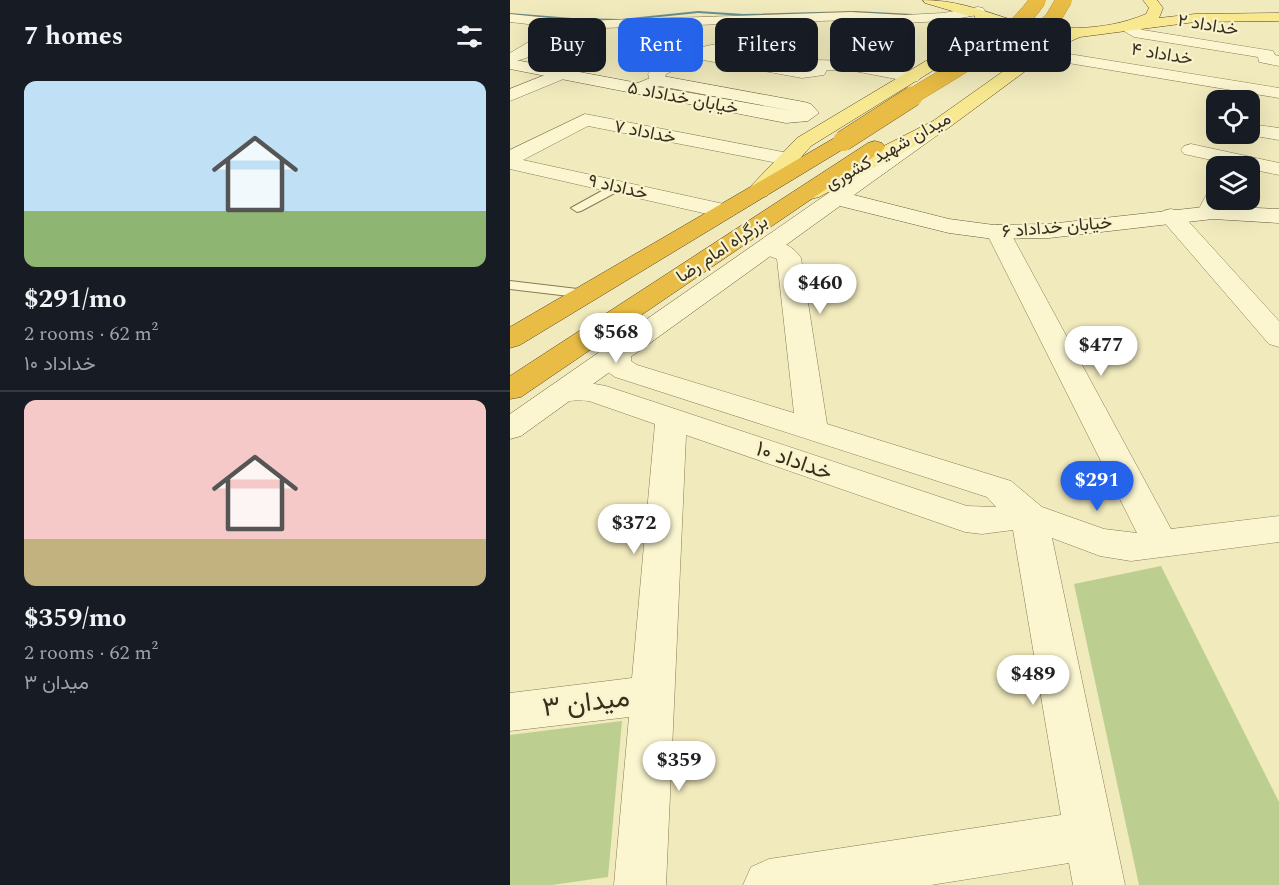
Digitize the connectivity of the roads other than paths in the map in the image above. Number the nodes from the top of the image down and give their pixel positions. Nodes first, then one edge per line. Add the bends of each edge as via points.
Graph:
1 (930, 0) edge
2 (1038, 0) edge
3 (1064, 0) edge
4 (1150, 0) edge
5 (1192, 3) dead end
6 (1174, 6) dead end
7 (1279, 7) edge
8 (975, 9) edge
9 (1249, 16) junction
10 (1279, 17) edge
11 (510, 18) edge
12 (528, 20) edge
13 (606, 23) edge
14 (1129, 26) junction
15 (1104, 30) junction
16 (1071, 36) edge
17 (1279, 41) edge
18 (528, 50) edge
19 (1071, 54) edge
20 (510, 57) edge
21 (1273, 58) edge
22 (510, 64) edge
23 (927, 68) edge
24 (1008, 72) edge
25 (560, 74) junction
26 (912, 77) junction
27 (657, 80) junction
28 (640, 89) junction
29 (961, 89) dead end
30 (1279, 92) edge
31 (510, 96) edge
32 (786, 117) junction
33 (931, 120) junction
34 (1260, 131) edge
35 (819, 133) junction
36 (1279, 134) edge
37 (1252, 144) edge
38 (1191, 150) dead end
39 (1279, 154) edge
40 (788, 159) junction
41 (510, 160) edge
42 (1279, 169) edge
43 (618, 186) junction
44 (759, 191) junction
45 (837, 198) junction
46 (794, 201) junction
47 (1206, 206) edge
48 (577, 208) dead end
49 (1237, 210) edge
50 (725, 211) junction
51 (1171, 216) junction
52 (1279, 216) edge
53 (998, 232) junction
54 (768, 247) junction
55 (687, 272) junction
56 (510, 285) edge
57 (586, 294) junction
58 (1279, 338) edge
59 (510, 339) edge
60 (616, 354) junction
61 (510, 390) edge
62 (561, 393) junction
63 (510, 409) edge
64 (671, 419) junction
65 (510, 429) edge
66 (812, 430) junction
67 (1029, 516) junction
68 (1279, 529) edge
69 (1161, 544) junction
70 (652, 695) junction
71 (510, 712) edge
72 (1090, 836) junction
73 (833, 880) edge
74 (640, 885) edge
75 (769, 885) edge
76 (1099, 885) edge

1 - 8 main road, میدان شهید کشوری
2 - 44 highway, بزرگراه امام رضا, bridge via 1005,37
3 - 29 highway, bridge via 1039,34
4 - 14 main road, میدان شهید کشوری via 1156,13
5 - 7 main road
6 - 9 main road via 1186,14
8 - 13 street via 912,19 851,16
8 - 15 main road, میدان شهید کشوری via 998,20 1030,27
9 - 10 main road
9 - 14 main road
11 - 12 street
14 - 15 main road, میدان شهید کشوری
14 - 21 street, خداداد ۲ via 1139,34
15 - 16 main road, میدان شهید کشوری
17 - 21 street
18 - 20 street
19 - 30 street, خداداد ۴
22 - 25 street, خیابان خداداد ۵
23 - 26 main road
24 - 33 main road, میدان شهید کشوری
25 - 28 street, خیابان خداداد ۵
25 - 31 street
26 - 27 street via 854,66 814,65 818,70 798,73 705,57 700,55 703,51 660,70
26 - 35 main road
27 - 28 street
27 - 32 street, خیابان خداداد ۵ via 810,111 806,116
28 - 32 street, خیابان خداداد ۵
32 - 35 street, خیابان خداداد ۵ via 816,123
33 - 45 street
33 - 46 main road, میدان شهید کشوری
33 - 46 highway, بزرگراه امام رضا via 875,147
34 - 36 street
35 - 40 main road
37 - 39 street
38 - 42 street
40 - 41 street, خداداد ۷ via 585,120
40 - 44 main road
41 - 43 street, خداداد ۹
43 - 48 lane
43 - 50 street, خداداد ۹
44 - 50 highway, بزرگراه امام رضا
45 - 53 street, خیابان خداداد ۶
45 - 54 street
46 - 55 highway, بزرگراه امام رضا
47 - 51 street, خیابان خداداد ۶
49 - 52 street, خیابان خداداد ۶
50 - 57 highway, بزرگراه امام رضا
51 - 53 street, خیابان خداداد ۶ via 1036,232
51 - 58 street
53 - 69 street
54 - 60 street
54 - 66 street via 789,258
55 - 61 highway, بزرگراه امام رضا
55 - 63 street via 610,340
56 - 57 lane
57 - 59 highway, بزرگراه امام رضا
60 - 62 street
60 - 66 street, خداداد ۱۰ via 617,365 626,371
62 - 64 street, خداداد ۱۰ via 588,391
62 - 65 street
64 - 67 street, خداداد ۱۰ via 965,519
64 - 70 street
66 - 67 street, خداداد ۱۰ via 999,489
67 - 69 street, خداداد ۱۰ via 1116,546
67 - 72 street
68 - 69 street, خداداد ۱۰
70 - 71 street, میدان ۳
70 - 74 street, میدان ۳
72 - 73 street
72 - 76 street
73 - 75 street

